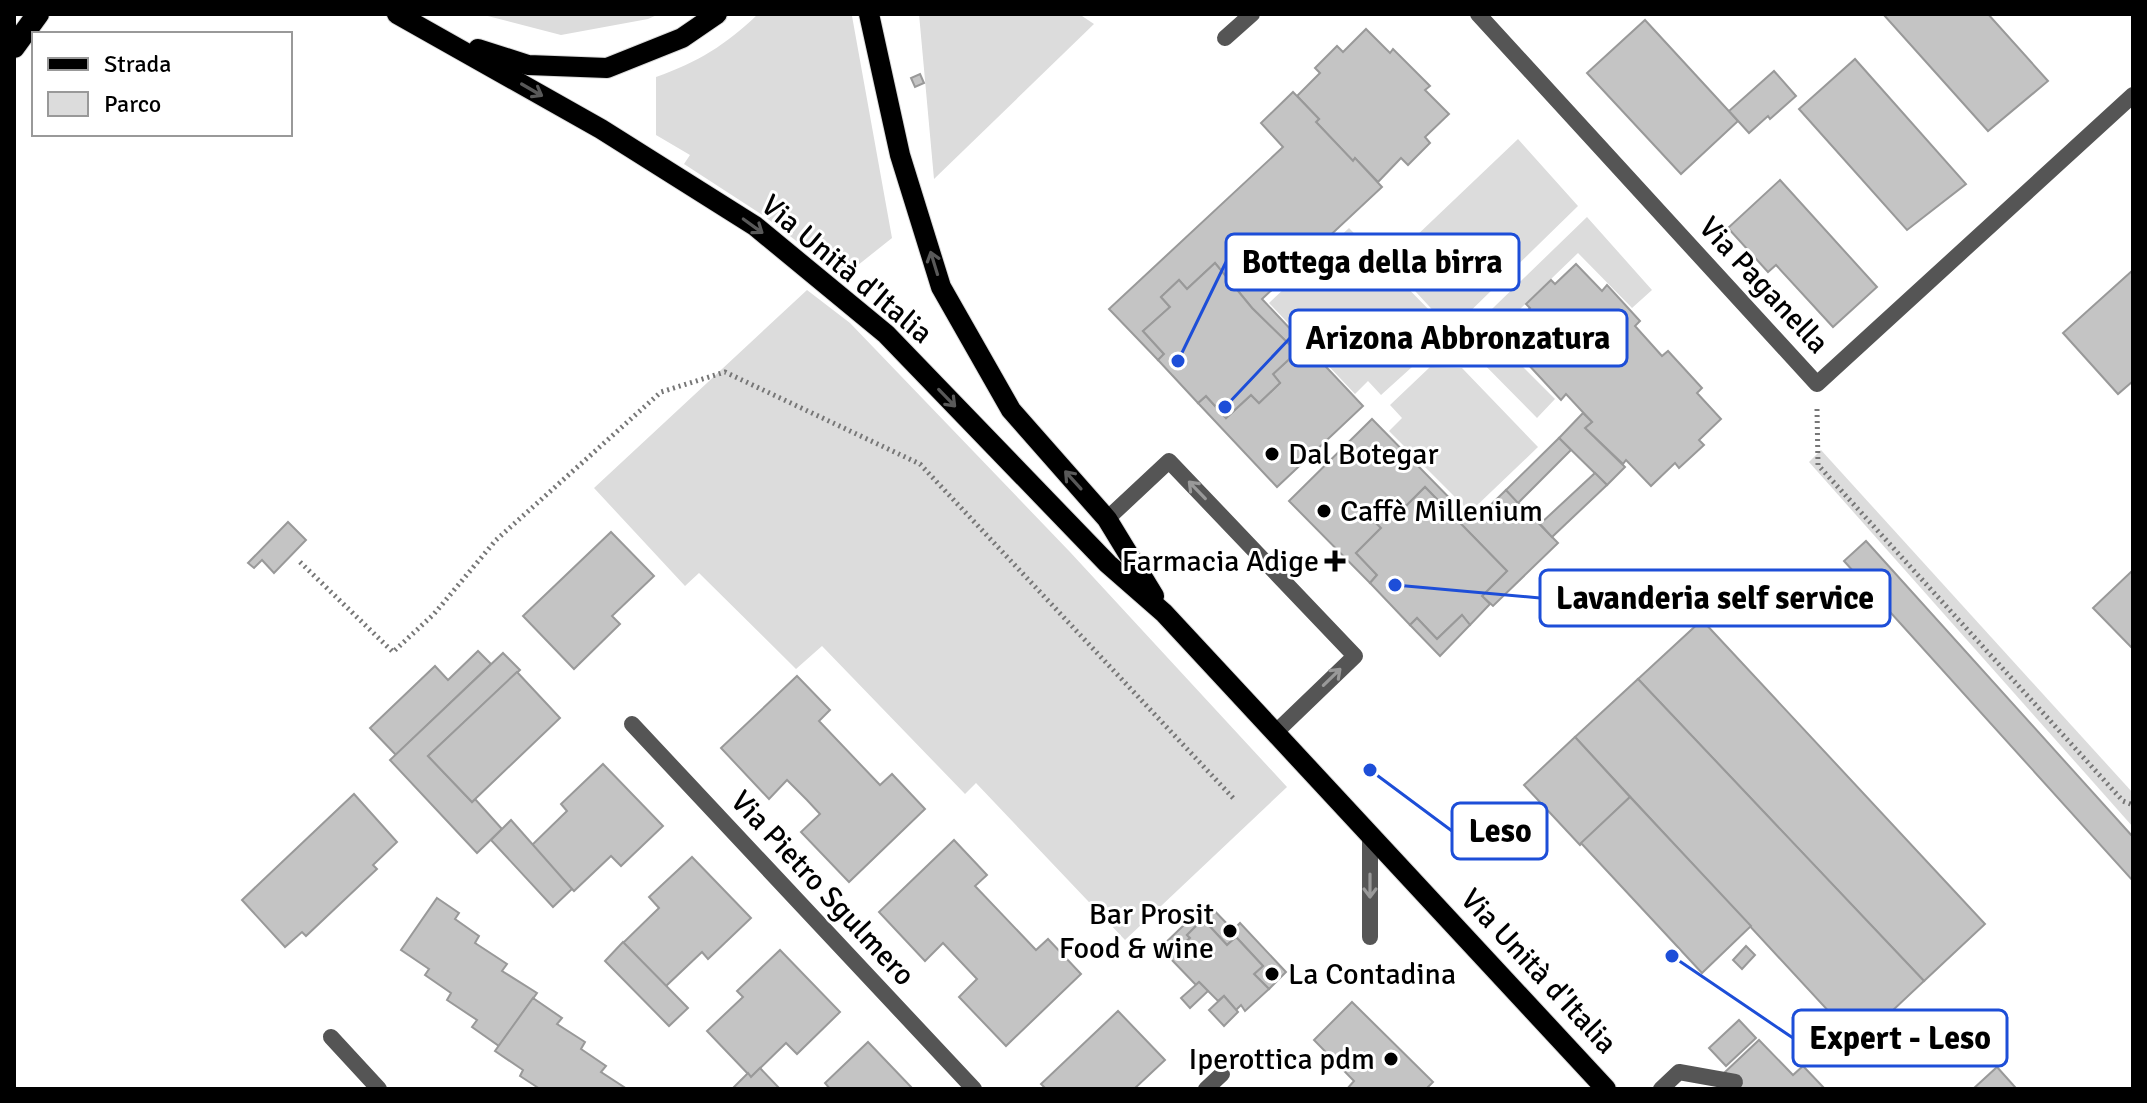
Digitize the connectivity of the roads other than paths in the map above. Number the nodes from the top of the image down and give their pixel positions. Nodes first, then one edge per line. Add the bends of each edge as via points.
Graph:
1 (38, 14) edge
2 (397, 14) edge
3 (717, 14) edge
4 (869, 14) edge
5 (1252, 14) edge
6 (1478, 14) edge
7 (440, 37) junction
8 (1225, 38) dead end
9 (14, 47) edge
10 (2133, 95) edge
11 (1107, 519) junction
12 (1164, 613) junction
13 (632, 724) dead end
14 (1276, 732) junction
15 (1370, 835) junction
16 (1370, 937) dead end
17 (331, 1037) dead end
18 (1222, 1074) dead end
19 (1735, 1082) dead end
20 (379, 1089) edge
21 (974, 1089) edge
22 (1206, 1089) edge
23 (1606, 1089) edge
24 (1661, 1089) edge

1 - 9 highway
2 - 7 main road, Via Unità d'Italia
3 - 7 main road, Via Unità d'Italia via 682,38 607,68 528,65
11 -> 4 main road, Via Unità d'Italia via 1011,410 941,287 900,155
5 - 8 street
6 - 10 street, Via Paganella via 1817,384
7 -> 12 main road, Via Unità d'Italia via 755,226 886,334 1108,564
11 - 12 main road, Via Unità d'Italia
14 -> 11 street via 1355,656 1169,461
12 - 14 main road, Via Unità d'Italia
13 - 21 street, Via Pietro Sgulmero
14 - 15 main road, Via Unità d'Italia
15 -> 16 street
15 - 23 main road, Via Unità d'Italia
17 - 20 street
18 - 22 street
19 - 24 street via 1679,1072

